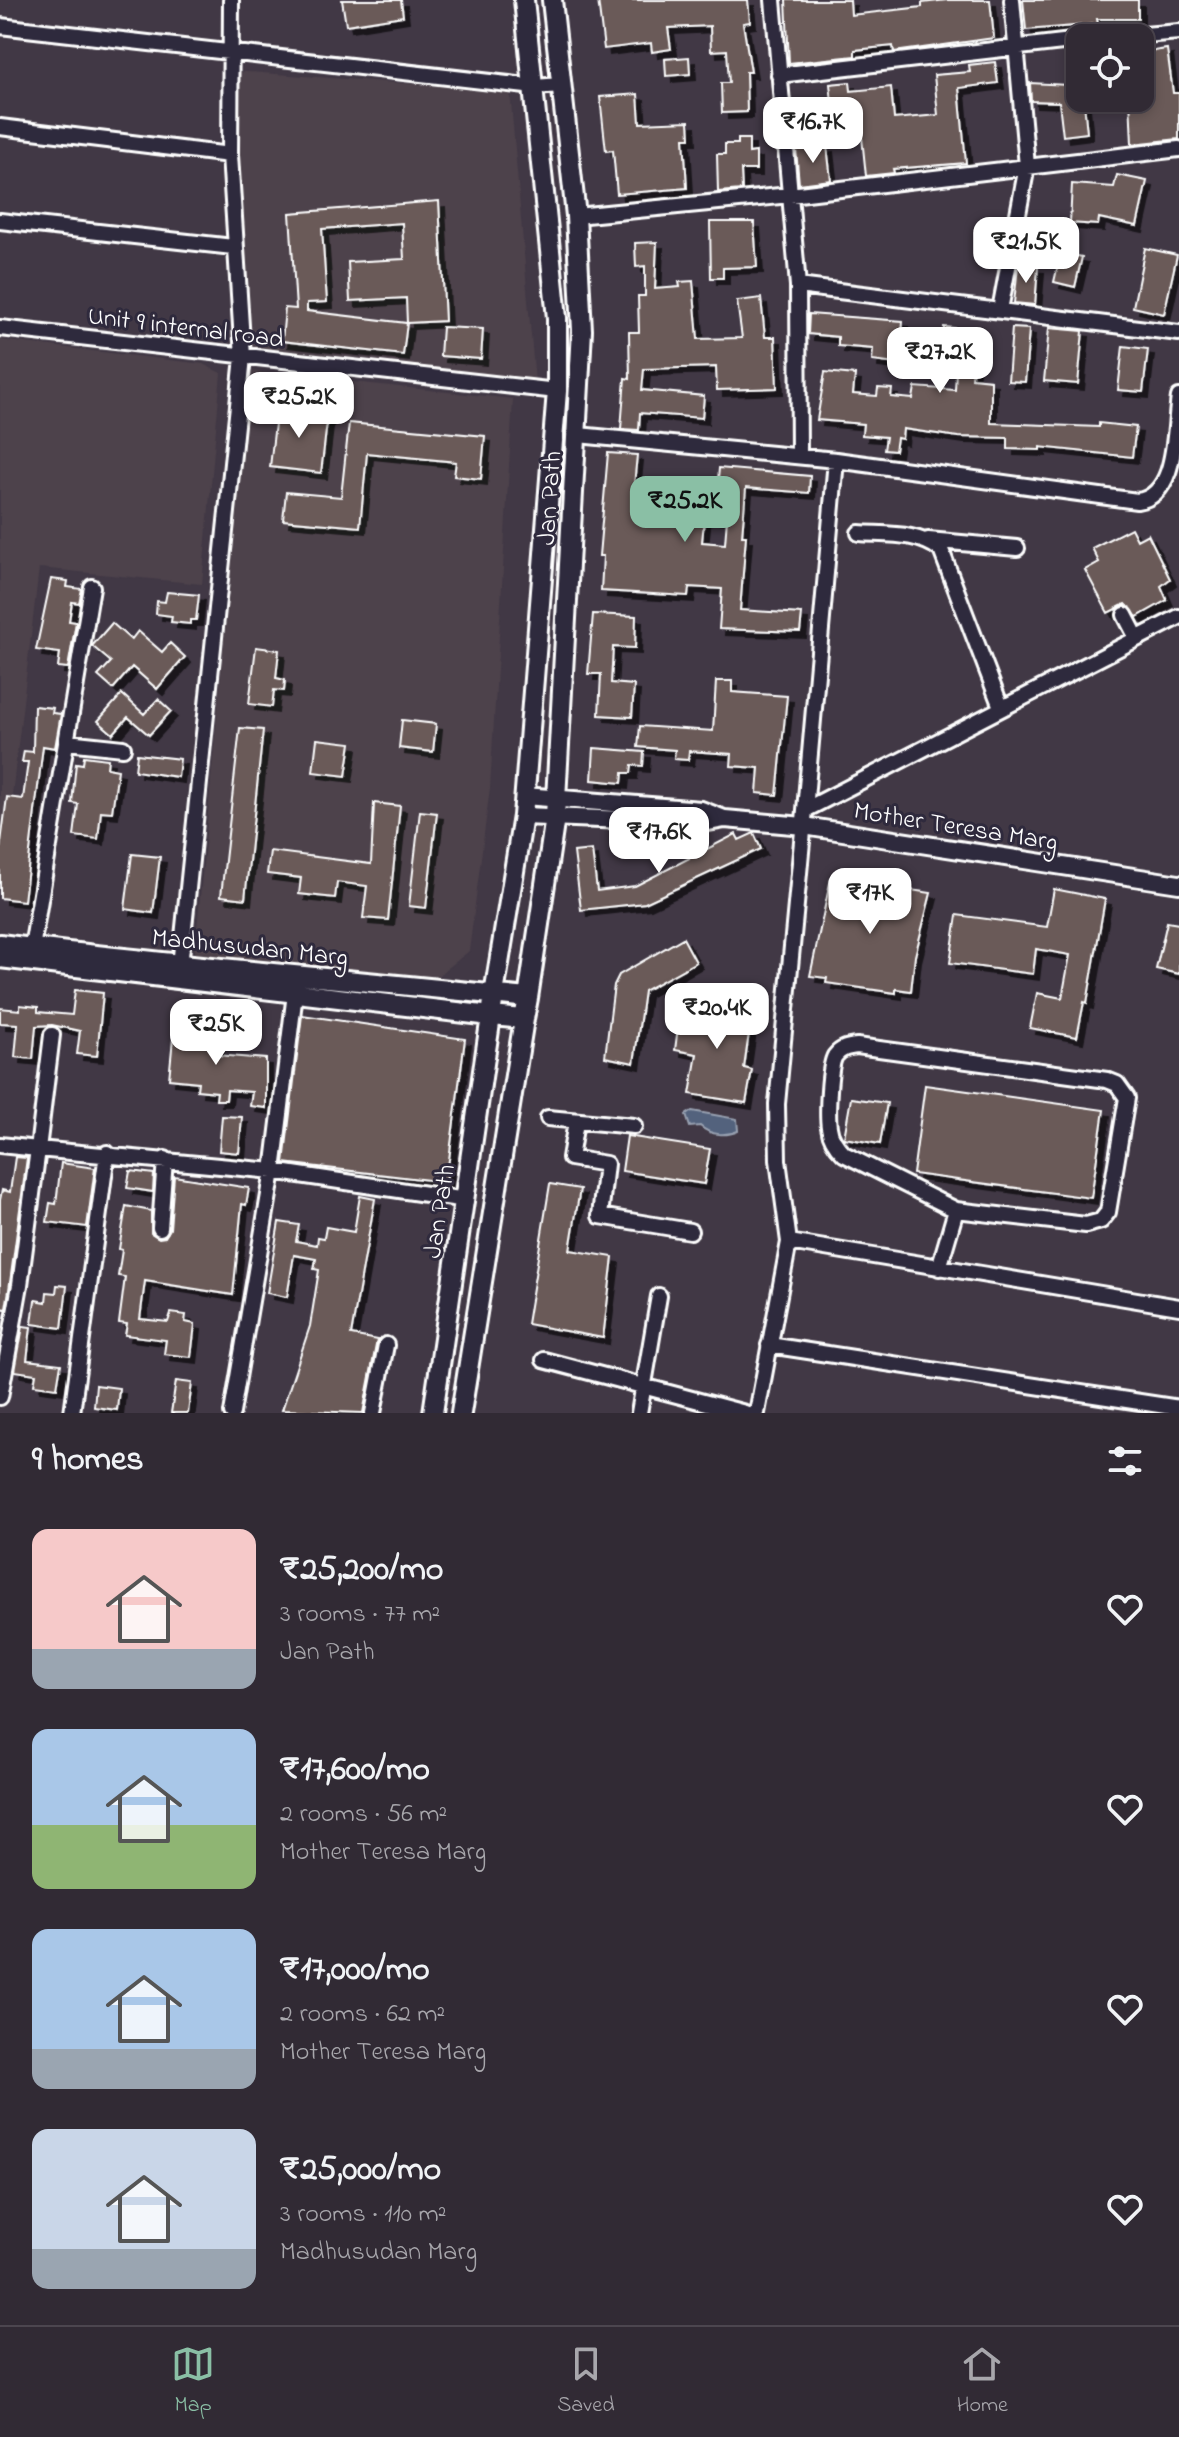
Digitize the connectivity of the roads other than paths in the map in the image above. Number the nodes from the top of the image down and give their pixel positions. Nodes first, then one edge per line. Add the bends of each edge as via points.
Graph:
1 (231, 0) edge
2 (524, 0) edge
3 (552, 0) edge
4 (773, 0) edge
5 (1012, 0) edge
6 (1, 31) edge
7 (1179, 32) edge
8 (1154, 34) edge
9 (1066, 41) edge
10 (1018, 46) junction
11 (230, 54) junction
12 (779, 75) junction
13 (561, 85) junction
14 (535, 87) junction
15 (0, 127) edge
16 (1179, 149) edge
17 (230, 155) junction
18 (1027, 166) junction
19 (790, 195) junction
20 (576, 216) junction
21 (0, 221) edge
22 (233, 247) junction
23 (798, 286) junction
24 (1000, 310) junction
25 (0, 328) edge
26 (1179, 333) edge
27 (243, 357) junction
28 (557, 391) junction
29 (1179, 397) edge
30 (578, 435) junction
31 (1175, 454) edge
32 (799, 456) junction
33 (836, 460) junction
34 (859, 533) dead end
35 (928, 540) junction
36 (1017, 548) dead end
37 (92, 587) dead end
38 (1125, 615) dead end
39 (1179, 617) edge
40 (1137, 638) junction
41 (1001, 707) junction
42 (67, 742) junction
43 (123, 748) dead end
44 (524, 796) junction
45 (555, 796) junction
46 (523, 816) junction
47 (555, 817) junction
48 (804, 818) junction
49 (725, 819) junction
50 (1179, 884) edge
51 (0, 944) edge
52 (32, 948) junction
53 (0, 958) edge
54 (180, 966) junction
55 (295, 993) junction
56 (494, 994) junction
57 (528, 998) junction
58 (491, 1016) junction
59 (524, 1019) junction
60 (52, 1035) dead end
61 (548, 1118) dead end
62 (576, 1122) junction
63 (634, 1126) dead end
64 (0, 1145) edge
65 (38, 1149) junction
66 (107, 1153) junction
67 (165, 1159) junction
68 (273, 1171) junction
69 (466, 1200) junction
70 (956, 1210) junction
71 (160, 1228) dead end
72 (690, 1231) dead end
73 (789, 1242) junction
74 (939, 1268) junction
75 (659, 1296) dead end
76 (1179, 1307) edge
77 (386, 1345) dead end
78 (769, 1345) junction
79 (544, 1360) dead end
80 (644, 1388) junction
81 (0, 1397) edge
82 (1179, 1408) edge
83 (72, 1413) edge
84 (232, 1413) edge
85 (373, 1413) edge
86 (433, 1413) edge
87 (461, 1413) edge
88 (639, 1413) edge
89 (745, 1413) edge
90 (757, 1413) edge

1 - 11 street
2 - 14 main road, Jan Path
3 - 13 main road, Jan Path
4 - 12 street
5 - 10 street
6 - 11 street
7 - 8 street
9 - 10 street
10 - 12 street
10 - 18 street
11 - 14 street
11 - 17 street
12 - 19 street
13 - 14 street
13 - 20 main road, Jan Path
14 - 28 main road, Jan Path via 557,318
15 - 17 street
16 - 18 street
17 - 22 street
18 - 19 street
18 - 24 street
19 - 20 street
19 - 23 street
20 - 30 main road, Jan Path via 582,330
21 - 22 street
22 - 27 street
23 - 24 street
23 - 32 street
24 - 26 street
25 - 27 street, Unit 9 internal road
27 - 28 street, Unit 9 internal road
27 - 54 street
28 - 44 main road, Jan Path
29 - 31 street
30 - 32 street
30 - 45 main road, Jan Path
31 - 33 street via 1159,494 1137,501
32 - 33 street
33 - 48 street
34 - 35 street
35 - 36 street
35 - 41 street via 946,558
37 - 42 street
38 - 40 street
39 - 40 street
40 - 41 street
41 - 48 street
42 - 43 street
42 - 52 street
44 - 45 street, Mother Teresa Marg
44 - 46 main road, Jan Path
45 - 47 main road, Jan Path
45 - 49 street, Mother Teresa Marg via 701,810
46 - 47 street, Mother Teresa Marg
46 - 56 main road, Jan Path
47 - 49 street, Mother Teresa Marg via 703,823
47 - 57 main road, Jan Path
48 - 49 street, Mother Teresa Marg
48 - 50 street, Mother Teresa Marg
48 - 73 street via 777,1104
51 - 52 main road, Madhusudan Marg
52 - 54 main road, Madhusudan Marg
53 - 55 main road, Madhusudan Marg
54 - 56 main road, Madhusudan Marg
55 - 58 main road, Madhusudan Marg
55 - 68 street
56 - 57 main road, Madhusudan Marg
56 - 58 main road, Jan Path
57 - 59 main road, Jan Path
58 - 59 main road, Madhusudan Marg
58 - 69 main road, Jan Path
59 - 87 main road
60 - 65 street
61 - 62 street
62 - 63 street
62 - 72 street via 570,1158 606,1164 600,1216
64 - 65 street
65 - 66 street
65 - 81 street
66 - 67 street
66 - 83 street
67 - 68 street
67 - 71 street
68 - 69 street
68 - 84 street
69 - 86 main road, Jan Path
70 - 70 street via 1086,1225 1101,1221 1108,1212 1124,1091 1107,1080 857,1046 837,1053 828,1127 834,1144 844,1154
70 - 74 street
73 - 74 street
73 - 78 street
74 - 76 street
75 - 80 street
77 - 85 street
78 - 82 street
78 - 90 street
79 - 80 street
80 - 88 street
80 - 89 street

